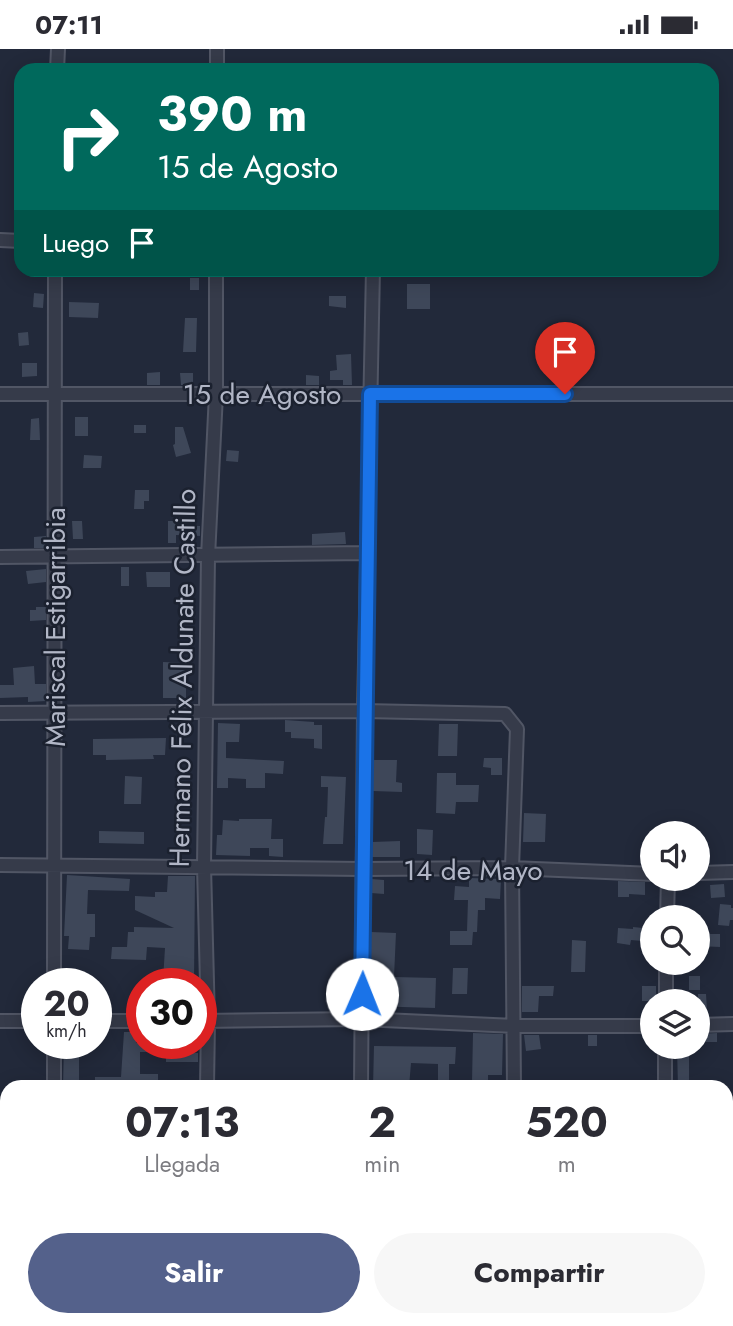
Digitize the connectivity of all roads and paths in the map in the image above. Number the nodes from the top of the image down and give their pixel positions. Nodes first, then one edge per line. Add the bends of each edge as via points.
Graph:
1 (55, 277) edge
2 (216, 277) edge
3 (373, 277) edge
4 (0, 394) edge
5 (55, 394) junction
6 (216, 394) junction
7 (370, 394) junction
8 (733, 394) edge
9 (369, 553) junction
10 (0, 557) edge
11 (55, 557) junction
12 (208, 557) junction
13 (364, 711) junction
14 (0, 713) edge
15 (55, 713) junction
16 (206, 713) junction
17 (55, 864) junction
18 (0, 865) edge
19 (204, 866) junction
20 (363, 869) junction
21 (512, 869) junction
22 (733, 872) edge
23 (710, 873) edge
24 (640, 874) edge
25 (54, 968) edge
26 (205, 968) edge
27 (361, 1019) junction
28 (0, 1021) edge
29 (21, 1021) edge
30 (217, 1021) edge
31 (733, 1024) edge
32 (710, 1025) edge
33 (514, 1026) junction
34 (640, 1026) edge
35 (54, 1059) edge
36 (206, 1059) edge
37 (665, 1059) edge
38 (54, 1080) edge
39 (207, 1080) edge
40 (361, 1080) edge
41 (514, 1080) edge
42 (665, 1080) edge

1 - 5 street, Mariscal Estigarribia
2 - 6 street, Hermano Félix Aldunate Castillo
3 - 7 street
4 - 5 street, 15 de Agosto
5 - 6 street, 15 de Agosto
5 - 11 street, Mariscal Estigarribia
6 - 7 street, 15 de Agosto
6 - 12 street, Hermano Félix Aldunate Castillo
7 - 8 street, 15 de Agosto
7 - 9 street
9 - 12 street
9 - 13 street
10 - 11 street
11 - 12 street
11 - 15 street, Mariscal Estigarribia
12 - 16 street, Hermano Félix Aldunate Castillo
13 - 16 street
13 - 20 street
13 - 21 street via 505,714 517,729
14 - 15 street
15 - 16 street
15 - 17 street, Mariscal Estigarribia
16 - 19 street, Hermano Félix Aldunate Castillo
17 - 18 street, 14 de Mayo
17 - 19 street, 14 de Mayo
17 - 25 street, Mariscal Estigarribia
19 - 20 street, 14 de Mayo
19 - 26 street, Hermano Félix Aldunate Castillo
20 - 21 street, 14 de Mayo
20 - 27 street
21 - 24 street, 14 de Mayo
21 - 33 street
22 - 23 street
27 - 30 street
27 - 33 street
27 - 40 street
28 - 29 street
31 - 32 street
33 - 34 street
33 - 41 street
35 - 38 street
36 - 39 street, Hermano Félix Aldunate Castillo
37 - 42 street

